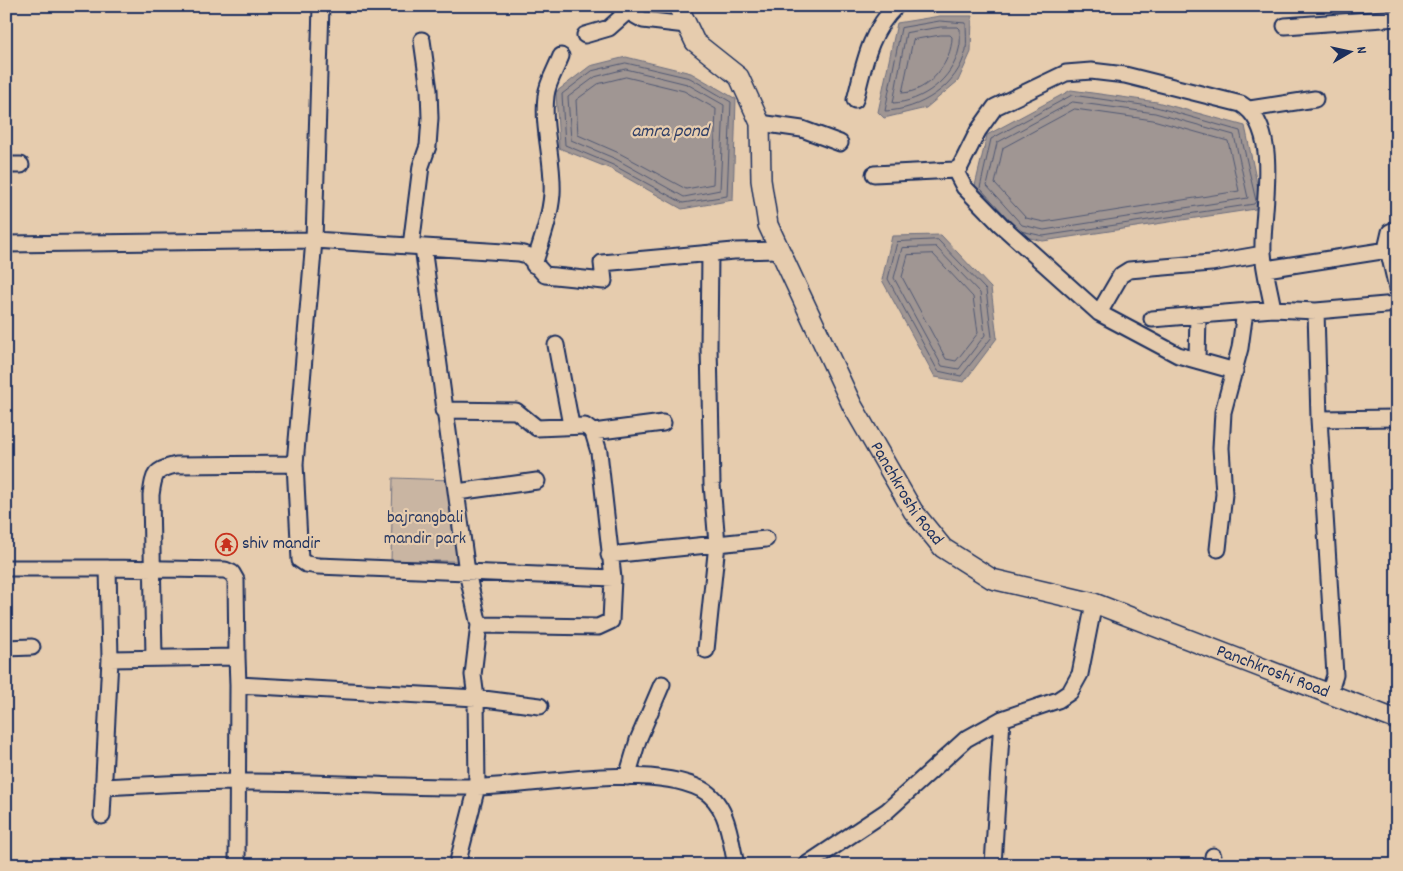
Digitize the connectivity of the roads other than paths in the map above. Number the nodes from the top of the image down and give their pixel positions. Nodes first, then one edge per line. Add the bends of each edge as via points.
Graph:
1 (321, 6) edge
2 (678, 6) edge
3 (896, 6) edge
4 (622, 9) edge
5 (1397, 18) edge
6 (686, 25) junction
7 (1285, 26) dead end
8 (584, 35) dead end
9 (422, 40) dead end
10 (561, 56) dead end
11 (1315, 99) dead end
12 (855, 100) dead end
13 (1250, 109) junction
14 (760, 123) junction
15 (840, 143) dead end
16 (955, 170) junction
17 (874, 174) dead end
18 (1397, 229) edge
19 (314, 240) junction
20 (6, 244) edge
21 (417, 247) junction
22 (780, 250) junction
23 (1388, 250) junction
24 (710, 253) junction
25 (1265, 262) junction
26 (534, 264) junction
27 (1397, 288) edge
28 (1397, 304) edge
29 (1273, 309) junction
30 (1245, 311) junction
31 (1316, 311) junction
32 (1099, 313) junction
33 (1198, 315) junction
34 (1152, 319) dead end
35 (556, 345) dead end
36 (1197, 360) junction
37 (1235, 371) junction
38 (443, 410) junction
39 (1397, 418) edge
40 (1319, 419) junction
41 (663, 423) dead end
42 (572, 425) junction
43 (593, 432) junction
44 (295, 464) junction
45 (537, 481) dead end
46 (457, 492) junction
47 (766, 539) dead end
48 (717, 544) junction
49 (1218, 548) dead end
50 (609, 556) junction
51 (6, 568) edge
52 (108, 568) junction
53 (153, 570) junction
54 (467, 572) junction
55 (613, 578) junction
56 (1094, 603) junction
57 (479, 625) junction
58 (32, 647) dead end
59 (6, 648) edge
60 (706, 650) dead end
61 (237, 657) junction
62 (154, 658) junction
63 (110, 660) junction
64 (662, 684) dead end
65 (238, 685) junction
66 (1329, 694) junction
67 (476, 698) junction
68 (540, 706) dead end
69 (1002, 719) junction
70 (1397, 720) edge
71 (627, 777) junction
72 (239, 782) junction
73 (103, 787) junction
74 (477, 787) junction
75 (102, 816) dead end
76 (237, 865) edge
77 (457, 865) edge
78 (736, 865) edge
79 (806, 865) edge
80 (993, 865) edge

1 - 19 street
2 - 6 street, Panchkroshi Road
3 - 12 street via 886,16 869,45
4 - 6 street via 643,20
4 - 8 street via 609,28
5 - 7 street
6 - 14 street, Panchkroshi Road via 695,42 739,77
9 - 21 street via 430,118 428,146 421,166
10 - 26 street via 546,93 552,194 548,222
11 - 13 street
13 - 16 street via 1241,104 1125,76 1091,71 1066,73 995,107 978,131 960,167
13 - 25 street via 1264,141 1268,169 1263,224
14 - 15 street via 802,129
14 - 22 street, Panchkroshi Road via 760,180 768,225
16 - 17 street
16 - 32 street via 964,187 1001,225
18 - 23 street via 1390,232
19 - 20 street
19 - 21 street
19 - 44 street
21 - 26 street via 519,253 528,255
21 - 38 street
22 - 24 street
22 - 56 street, Panchkroshi Road via 852,406 913,511 943,548 992,579
23 - 25 street
23 - 27 street
24 - 26 street via 602,263 604,281 545,275
24 - 48 street via 712,484
25 - 29 street
25 - 32 street via 1129,270 1121,274
28 - 31 street
29 - 30 street
29 - 31 street
30 - 33 street
30 - 37 street
31 - 40 street
32 - 36 street via 1178,355
33 - 34 street
33 - 36 street
35 - 42 street
36 - 37 street
37 - 49 street via 1223,412 1224,494
38 - 42 street via 506,409 516,411 537,428
38 - 46 street
39 - 40 street
40 - 66 street via 1335,675
41 - 43 street
42 - 43 street via 586,426
43 - 50 street via 599,452
44 - 53 street via 176,465 158,470 150,495
44 - 54 street via 298,554 306,564
45 - 46 street
46 - 54 street
47 - 48 street
48 - 50 street
48 - 60 street
50 - 55 street
51 - 52 street
52 - 53 street
52 - 63 street
53 - 61 street via 225,570 232,573 236,580
53 - 62 street
54 - 55 street
54 - 57 street
55 - 57 street via 611,620 598,627
56 - 66 street, Panchkroshi Road
56 - 69 street via 1080,674 1070,692 1058,700
57 - 67 street via 473,675
58 - 59 street
61 - 62 street
61 - 65 street
62 - 63 street
63 - 73 street
64 - 71 street via 638,740
65 - 67 street
65 - 72 street
66 - 70 street, Panchkroshi Road
67 - 68 street
67 - 74 street
69 - 79 street via 966,739 887,811
69 - 80 street
71 - 74 street
71 - 78 street via 673,780 712,796 728,826
72 - 73 street
72 - 74 street
72 - 76 street
73 - 75 street
74 - 77 street

